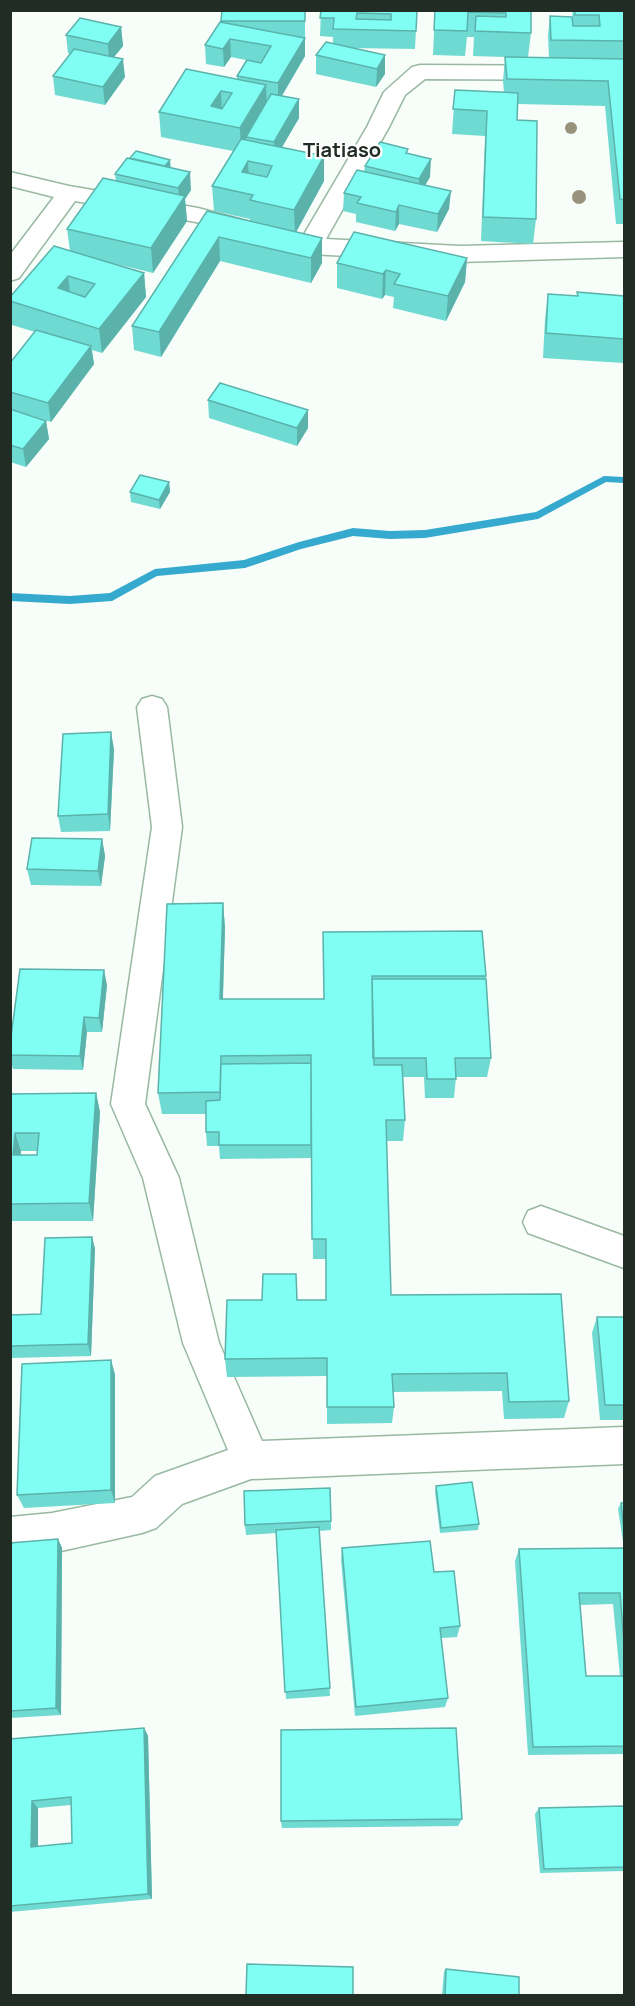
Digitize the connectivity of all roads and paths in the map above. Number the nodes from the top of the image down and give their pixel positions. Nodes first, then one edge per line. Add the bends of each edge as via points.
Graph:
1 (624, 73) edge
2 (10, 179) edge
3 (69, 193) junction
4 (310, 246) junction
5 (624, 250) edge
6 (10, 273) edge
7 (152, 707) dead end
8 (541, 1222) dead end
9 (624, 1252) edge
10 (624, 1446) edge
11 (251, 1460) junction
12 (10, 1537) edge

1 - 4 street via 420,72 395,92
2 - 3 street
3 - 4 street via 198,215
3 - 6 street
4 - 5 street via 460,254
7 - 11 street via 167,826 128,1104 161,1178 201,1343
8 - 9 street
10 - 11 street
11 - 12 street via 170,1490 142,1514 52,1533

